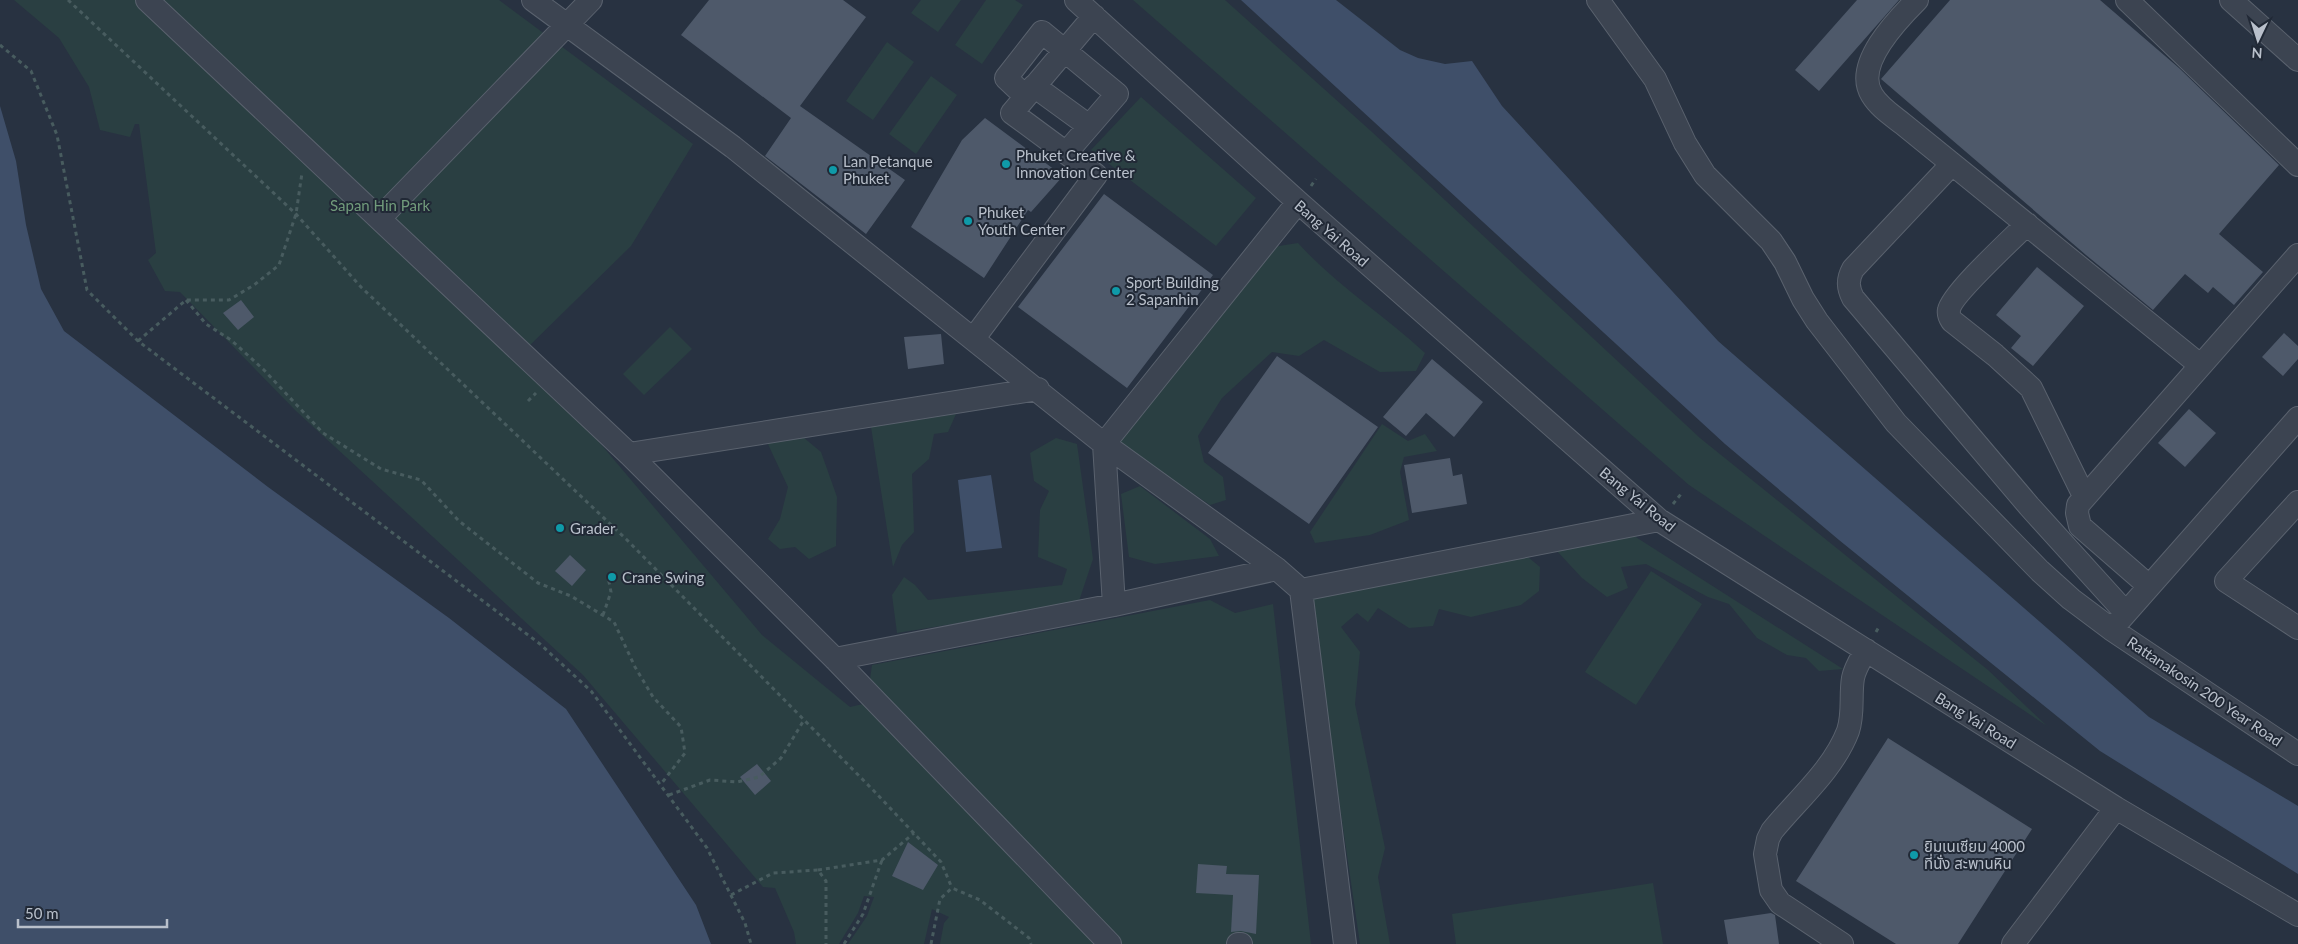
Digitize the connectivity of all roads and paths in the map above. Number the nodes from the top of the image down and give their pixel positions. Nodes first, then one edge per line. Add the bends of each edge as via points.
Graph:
1 (68, 0) edge
2 (147, 0) edge
3 (533, 0) edge
4 (592, 0) edge
5 (1076, 0) edge
6 (1598, 0) edge
7 (1917, 0) edge
8 (2127, 0) edge
9 (2231, 0) edge
10 (1094, 16) junction
11 (566, 26) junction
12 (0, 45) edge
13 (1065, 50) junction
14 (2298, 60) edge
15 (1030, 91) junction
16 (1089, 126) junction
17 (305, 148) junction
18 (1066, 153) junction
19 (1952, 164) junction
20 (2298, 165) edge
21 (1298, 202) junction
22 (296, 214) junction
23 (380, 218) junction
24 (2027, 224) junction
25 (2298, 255) edge
26 (186, 300) junction
27 (974, 338) junction
28 (138, 341) junction
29 (2200, 366) junction
30 (1038, 389) junction
31 (2298, 418) edge
32 (1104, 444) junction
33 (629, 454) junction
34 (2084, 496) junction
35 (2298, 502) edge
36 (1659, 520) junction
37 (1277, 569) junction
38 (608, 577) dead end
39 (2149, 586) junction
40 (1301, 590) junction
41 (1114, 605) junction
42 (2125, 612) junction
43 (603, 615) junction
44 (2298, 628) edge
45 (2111, 629) junction
46 (1866, 650) junction
47 (835, 660) junction
48 (804, 720) junction
49 (2298, 754) edge
50 (661, 784) junction
51 (669, 795) junction
52 (2116, 808) junction
53 (914, 833) junction
54 (882, 860) junction
55 (818, 870) junction
56 (952, 888) junction
57 (731, 895) junction
58 (2298, 915) edge
59 (751, 944) edge
60 (826, 944) edge
61 (844, 944) edge
62 (931, 944) edge
63 (1031, 944) edge
64 (1110, 944) edge
65 (1345, 944) edge
66 (1842, 944) edge
67 (2013, 944) edge

1 - 22 path
2 - 17 street
3 - 11 street
4 - 11 street
5 - 10 street, Bang Yai Road
6 - 45 street, Rattanakosin 200 Year Road via 1658,85 1685,143 1705,174 1770,241 1817,321 1896,423 2040,571
7 - 19 street via 1873,54 1868,70 1869,88 1879,104
8 - 20 street
9 - 14 street
10 - 13 street
10 - 21 street, Bang Yai Road
11 - 23 street
11 - 27 street via 733,147
12 - 28 path via 31,71 57,135 87,290
13 - 15 street via 1042,32 1006,78
13 - 16 street via 1116,94
15 - 16 street
15 - 18 street via 1012,112
16 - 18 street
17 - 22 path
17 - 23 street
18 - 27 street via 1096,175
19 - 24 street
19 - 42 street via 1853,269 1849,290 2029,506
21 - 32 street
21 - 36 street, Bang Yai Road
22 - 26 path via 278,265 254,285 229,300
22 - 48 path via 360,287 627,540
23 - 33 street
24 - 29 street
24 - 34 street via 1960,292 1949,309 1949,316 2031,388
25 - 29 street
26 - 28 path
26 - 43 path via 206,324 231,340 263,368 323,433 381,469 421,480 459,521 538,583 571,596
27 - 30 street
28 - 50 path via 540,644 591,691
29 - 34 street
30 - 32 street
30 - 33 street
31 - 39 street
32 - 37 street
32 - 41 street
33 - 47 street
34 - 39 street via 2078,505 2080,526
35 - 44 street via 2226,581
36 - 40 street
36 - 46 street, Bang Yai Road
37 - 40 street
37 - 41 street
38 - 43 path via 611,592
39 - 42 street
40 - 65 street
41 - 47 street
42 - 45 street
43 - 50 path via 614,622 652,696 681,727 685,753
45 - 49 street, Rattanakosin 200 Year Road
46 - 52 street, Bang Yai Road
46 - 66 street via 1854,676 1853,710 1848,731 1815,782 1772,831 1765,854 1771,890 1780,903
47 - 64 street
48 - 51 path via 781,758 759,777 737,782 710,780
48 - 53 path
50 - 51 path
51 - 57 path via 707,848
52 - 58 street, Bang Yai Road
52 - 67 street
53 - 54 path
53 - 56 path via 941,862
54 - 55 path
54 - 61 path via 863,914
55 - 57 path via 773,873
55 - 60 path via 826,881
56 - 62 path via 940,899
56 - 63 path via 980,900 1029,938
57 - 59 path

